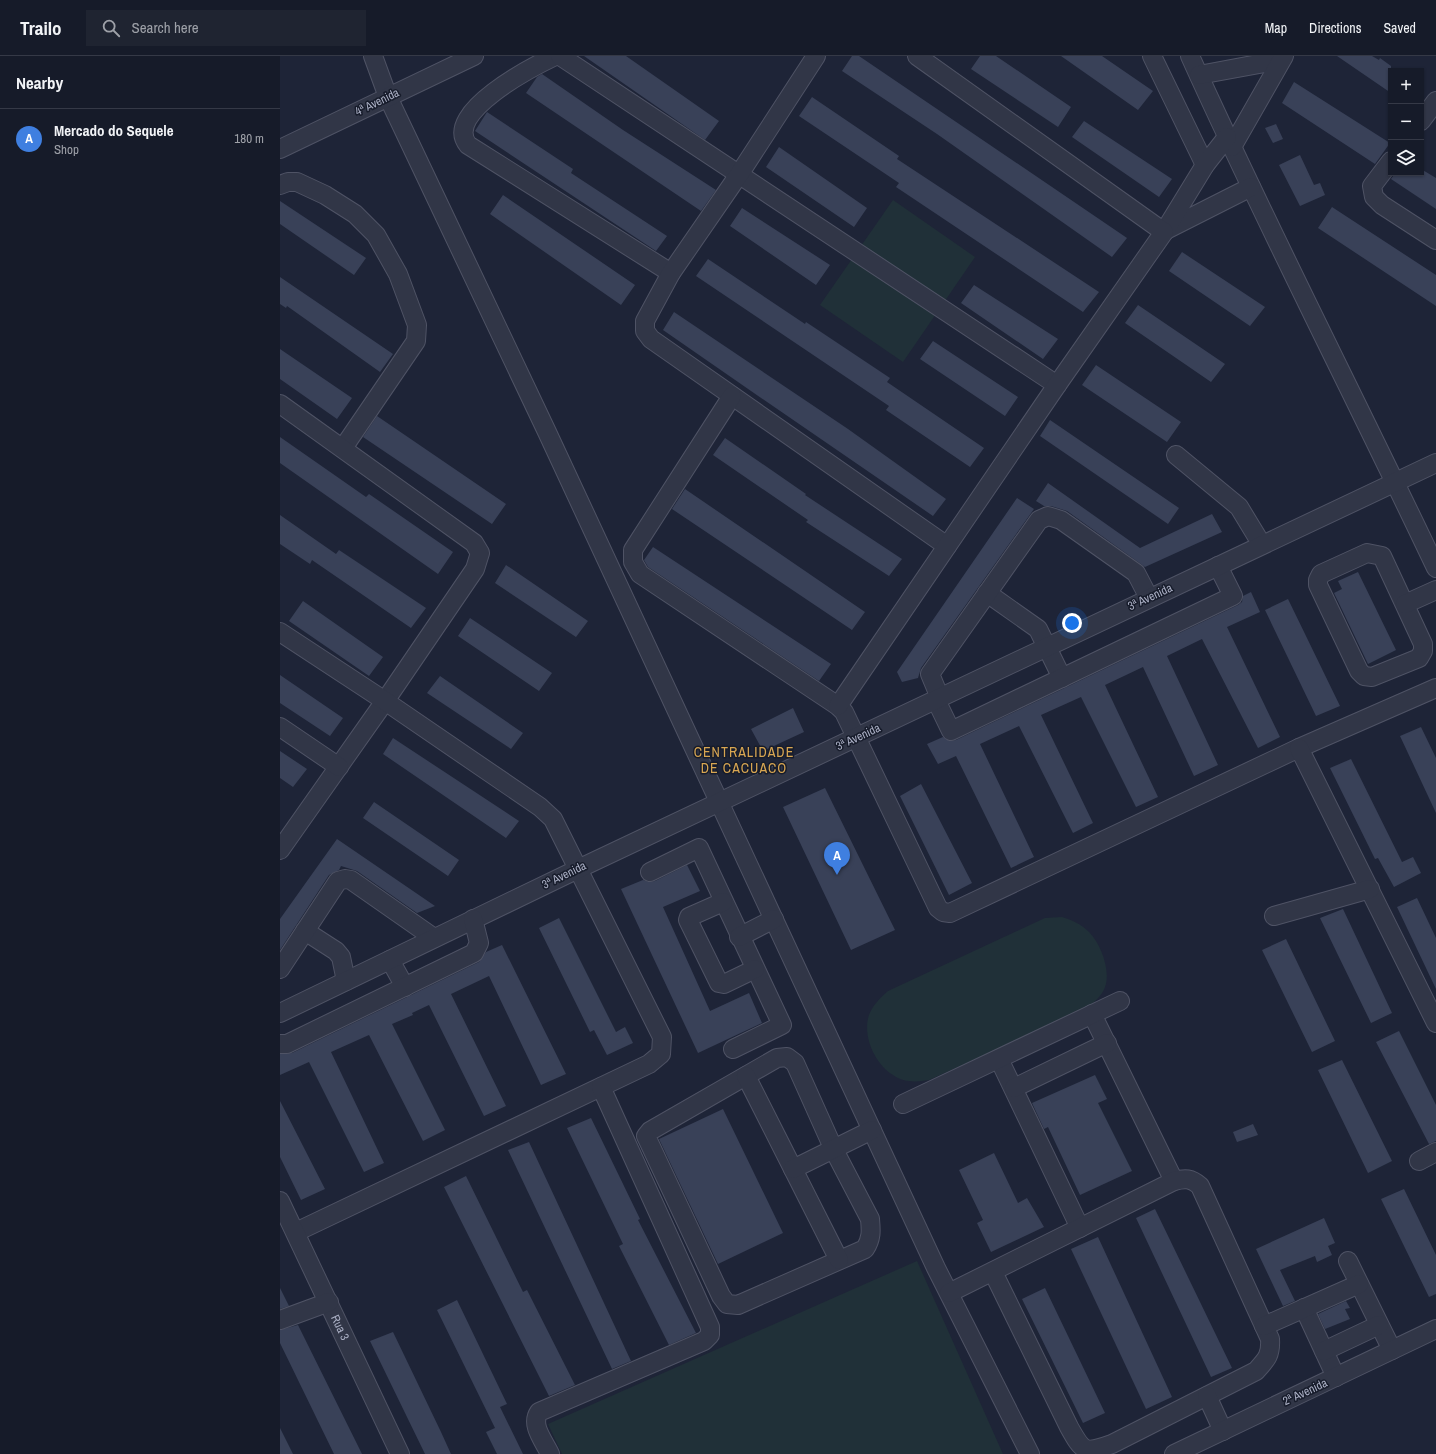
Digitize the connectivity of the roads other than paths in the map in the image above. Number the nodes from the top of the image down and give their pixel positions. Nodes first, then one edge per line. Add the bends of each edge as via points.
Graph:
1 (373, 56) edge
2 (474, 56) edge
3 (555, 56) edge
4 (560, 56) edge
5 (816, 56) edge
6 (917, 56) edge
7 (1152, 56) edge
8 (1190, 56) edge
9 (1282, 58) edge
10 (1199, 75) junction
11 (388, 97) junction
12 (1436, 101) edge
13 (1424, 117) edge
14 (1230, 142) junction
15 (280, 149) edge
16 (1205, 165) junction
17 (1388, 165) edge
18 (740, 173) junction
19 (280, 185) edge
20 (1251, 187) junction
21 (1164, 232) junction
22 (1436, 240) edge
23 (671, 273) junction
24 (1057, 385) junction
25 (732, 396) junction
26 (280, 404) edge
27 (343, 448) junction
28 (1176, 455) dead end
29 (1436, 463) edge
30 (1396, 482) junction
31 (1262, 545) junction
32 (946, 546) junction
33 (1218, 566) junction
34 (1436, 568) edge
35 (1436, 590) edge
36 (987, 593) junction
37 (1149, 598) junction
38 (1405, 604) junction
39 (280, 632) edge
40 (1047, 647) junction
41 (1062, 678) junction
42 (1436, 688) edge
43 (938, 699) junction
44 (385, 701) junction
45 (838, 706) junction
46 (280, 727) edge
47 (857, 738) junction
48 (1299, 748) junction
49 (339, 767) junction
50 (720, 801) junction
51 (280, 850) edge
52 (578, 869) junction
53 (650, 872) dead end
54 (1370, 890) junction
55 (723, 902) junction
56 (1274, 916) dead end
57 (774, 919) junction
58 (473, 920) junction
59 (305, 931) junction
60 (739, 937) junction
61 (434, 938) junction
62 (390, 960) junction
63 (280, 969) edge
64 (755, 969) junction
65 (346, 981) junction
66 (405, 987) junction
67 (1120, 1000) dead end
68 (280, 1013) edge
69 (1092, 1014) junction
70 (1436, 1023) edge
71 (1107, 1043) junction
72 (280, 1044) edge
73 (733, 1049) dead end
74 (999, 1059) junction
75 (746, 1076) junction
76 (601, 1086) junction
77 (1014, 1088) junction
78 (902, 1104) dead end
79 (872, 1130) junction
80 (834, 1150) junction
81 (1436, 1152) edge
82 (1418, 1161) dead end
83 (794, 1169) junction
84 (1174, 1181) junction
85 (280, 1201) edge
86 (1080, 1228) junction
87 (296, 1232) junction
88 (839, 1260) junction
89 (1348, 1261) dead end
90 (994, 1272) junction
91 (1359, 1284) junction
92 (949, 1293) junction
93 (329, 1302) junction
94 (1304, 1308) junction
95 (280, 1320) edge
96 (1379, 1324) junction
97 (1264, 1326) junction
98 (1436, 1329) edge
99 (1392, 1350) junction
100 (1324, 1351) junction
101 (1336, 1377) junction
102 (1207, 1396) junction
103 (1223, 1431) junction
104 (400, 1454) edge
105 (550, 1454) edge
106 (1030, 1454) edge
107 (1174, 1454) edge

1 - 11 street
2 - 11 street, 4ª Avenida
3 - 23 street via 528,69 488,96 470,116 462,131 463,139 468,145
4 - 18 street
5 - 18 street
6 - 21 street
7 - 16 street
8 - 10 street
9 - 10 street
9 - 14 street
10 - 14 street
11 - 15 street, 4ª Avenida
11 - 50 street
12 - 13 street
14 - 16 street
14 - 20 street
16 - 21 street
17 - 22 street via 1372,186 1374,197 1382,205
18 - 23 street
18 - 24 street
19 - 27 street via 297,182 325,194 355,214 376,235 398,274 417,325 416,340
20 - 21 street
20 - 30 street
21 - 24 street
23 - 25 street via 645,321 645,331 651,339
24 - 32 street
25 - 32 street
25 - 45 street via 633,550 633,562 640,574
26 - 27 street
27 - 44 street via 474,543 480,553 475,569
28 - 31 street via 1239,507
29 - 30 street, 3ª Avenida
30 - 31 street, 3ª Avenida
30 - 34 street
31 - 33 street, 3ª Avenida
32 - 45 street
33 - 37 street, 3ª Avenida
33 - 41 street via 1233,596
35 - 38 street
36 - 37 street via 1039,520 1048,516 1060,520 1136,573
36 - 40 street via 1038,629
36 - 43 street via 930,674
37 - 40 street, 3ª Avenida
38 - 38 street via 1423,644 1423,651 1418,658 1372,677 1364,676 1359,671 1318,585 1318,580 1321,574 1367,552 1374,553 1382,556
39 - 44 street
40 - 41 street
40 - 43 street, 3ª Avenida
41 - 43 street via 951,731
42 - 48 street
43 - 47 street, 3ª Avenida
44 - 49 street
44 - 52 street via 540,807 553,819
45 - 47 street via 844,712
46 - 49 street
47 - 48 street via 938,908 950,913
47 - 50 street, 3ª Avenida
48 - 54 street
49 - 51 street
50 - 52 street, 3ª Avenida
50 - 57 street
52 - 58 street, 3ª Avenida
52 - 76 street via 662,1037 661,1054 649,1064
53 - 55 street via 699,848
54 - 56 street
54 - 70 street
55 - 60 street
55 - 64 street via 689,917 688,920 719,983 724,984
57 - 60 street
57 - 79 street
58 - 61 street, 3ª Avenida
58 - 66 street via 479,943 474,953
59 - 61 street via 338,881 346,879
59 - 63 street
59 - 65 street via 341,957
60 - 64 street
61 - 62 street, 3ª Avenida
62 - 65 street, 3ª Avenida
62 - 66 street
64 - 73 street via 782,1025
65 - 68 street, 3ª Avenida
66 - 72 street via 287,1044
67 - 69 street
69 - 71 street
69 - 74 street
71 - 77 street
71 - 84 street
74 - 77 street
74 - 78 street
75 - 80 street via 777,1058 787,1057 795,1063
75 - 83 street
75 - 88 street via 650,1131 646,1136 720,1296 727,1304 738,1305
76 - 87 street
76 - 105 street via 710,1327 710,1335 704,1341 539,1412 535,1424
77 - 86 street
79 - 80 street
79 - 92 street
80 - 83 street
80 - 88 street via 870,1218 871,1230 870,1241 865,1248
81 - 82 street
83 - 88 street
84 - 86 street
84 - 97 street via 1186,1178 1200,1186
85 - 87 street, Rua 3
86 - 90 street
87 - 93 street, Rua 3
89 - 91 street
90 - 92 street
90 - 102 street via 1080,1447 1096,1451
91 - 94 street
91 - 96 street
92 - 106 street
93 - 95 street
93 - 104 street, Rua 3
94 - 97 street
94 - 100 street
96 - 99 street
96 - 100 street
97 - 102 street via 1270,1339 1270,1352 1265,1362 1256,1370
98 - 99 street, 2ª Avenida
99 - 101 street, 2ª Avenida
100 - 101 street
101 - 103 street, 2ª Avenida
102 - 103 street
103 - 107 street, 2ª Avenida

